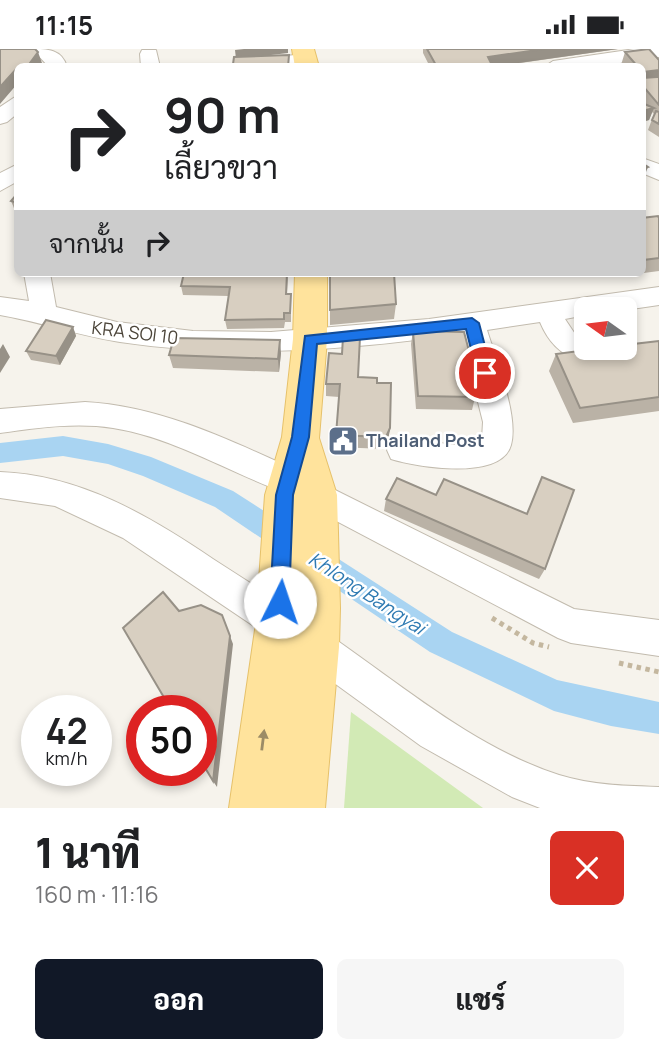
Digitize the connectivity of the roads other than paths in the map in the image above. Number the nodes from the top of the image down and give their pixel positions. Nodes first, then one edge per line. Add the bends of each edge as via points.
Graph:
1 (41, 49) edge
2 (659, 51) edge
3 (305, 59) edge
4 (58, 63) edge
5 (272, 63) edge
6 (583, 63) edge
7 (14, 105) edge
8 (0, 118) edge
9 (14, 173) edge
10 (0, 184) edge
11 (38, 277) edge
12 (312, 277) edge
13 (659, 296) edge
14 (0, 306) edge
15 (548, 310) junction
16 (44, 313) junction
17 (472, 323) junction
18 (310, 339) junction
19 (574, 348) edge
20 (0, 421) edge
21 (402, 450) dead end
22 (0, 485) edge
23 (302, 495) junction
24 (298, 615) junction
25 (659, 638) edge
26 (643, 807) edge
27 (254, 808) edge
28 (300, 808) edge

1 - 4 street
2 - 6 street
3 - 5 street
7 - 8 street
9 - 10 street
11 - 16 street
12 - 18 main road
13 - 15 street, KRA SOI 10
14 - 16 street, KRA SOI 10
15 - 17 street, KRA SOI 10
15 - 19 street via 558,337
16 - 18 street, KRA SOI 10 via 129,335 242,343
17 - 18 street, KRA SOI 10
17 - 21 street via 498,422 496,445 486,454
18 - 23 main road via 300,437
20 - 23 street via 41,415 113,416 196,440
22 - 24 street via 41,489 92,507 144,530
23 - 24 main road
23 - 25 street via 571,626
24 - 26 street via 419,722 500,768 561,795
27 -> 24 main road
24 - 28 main road

